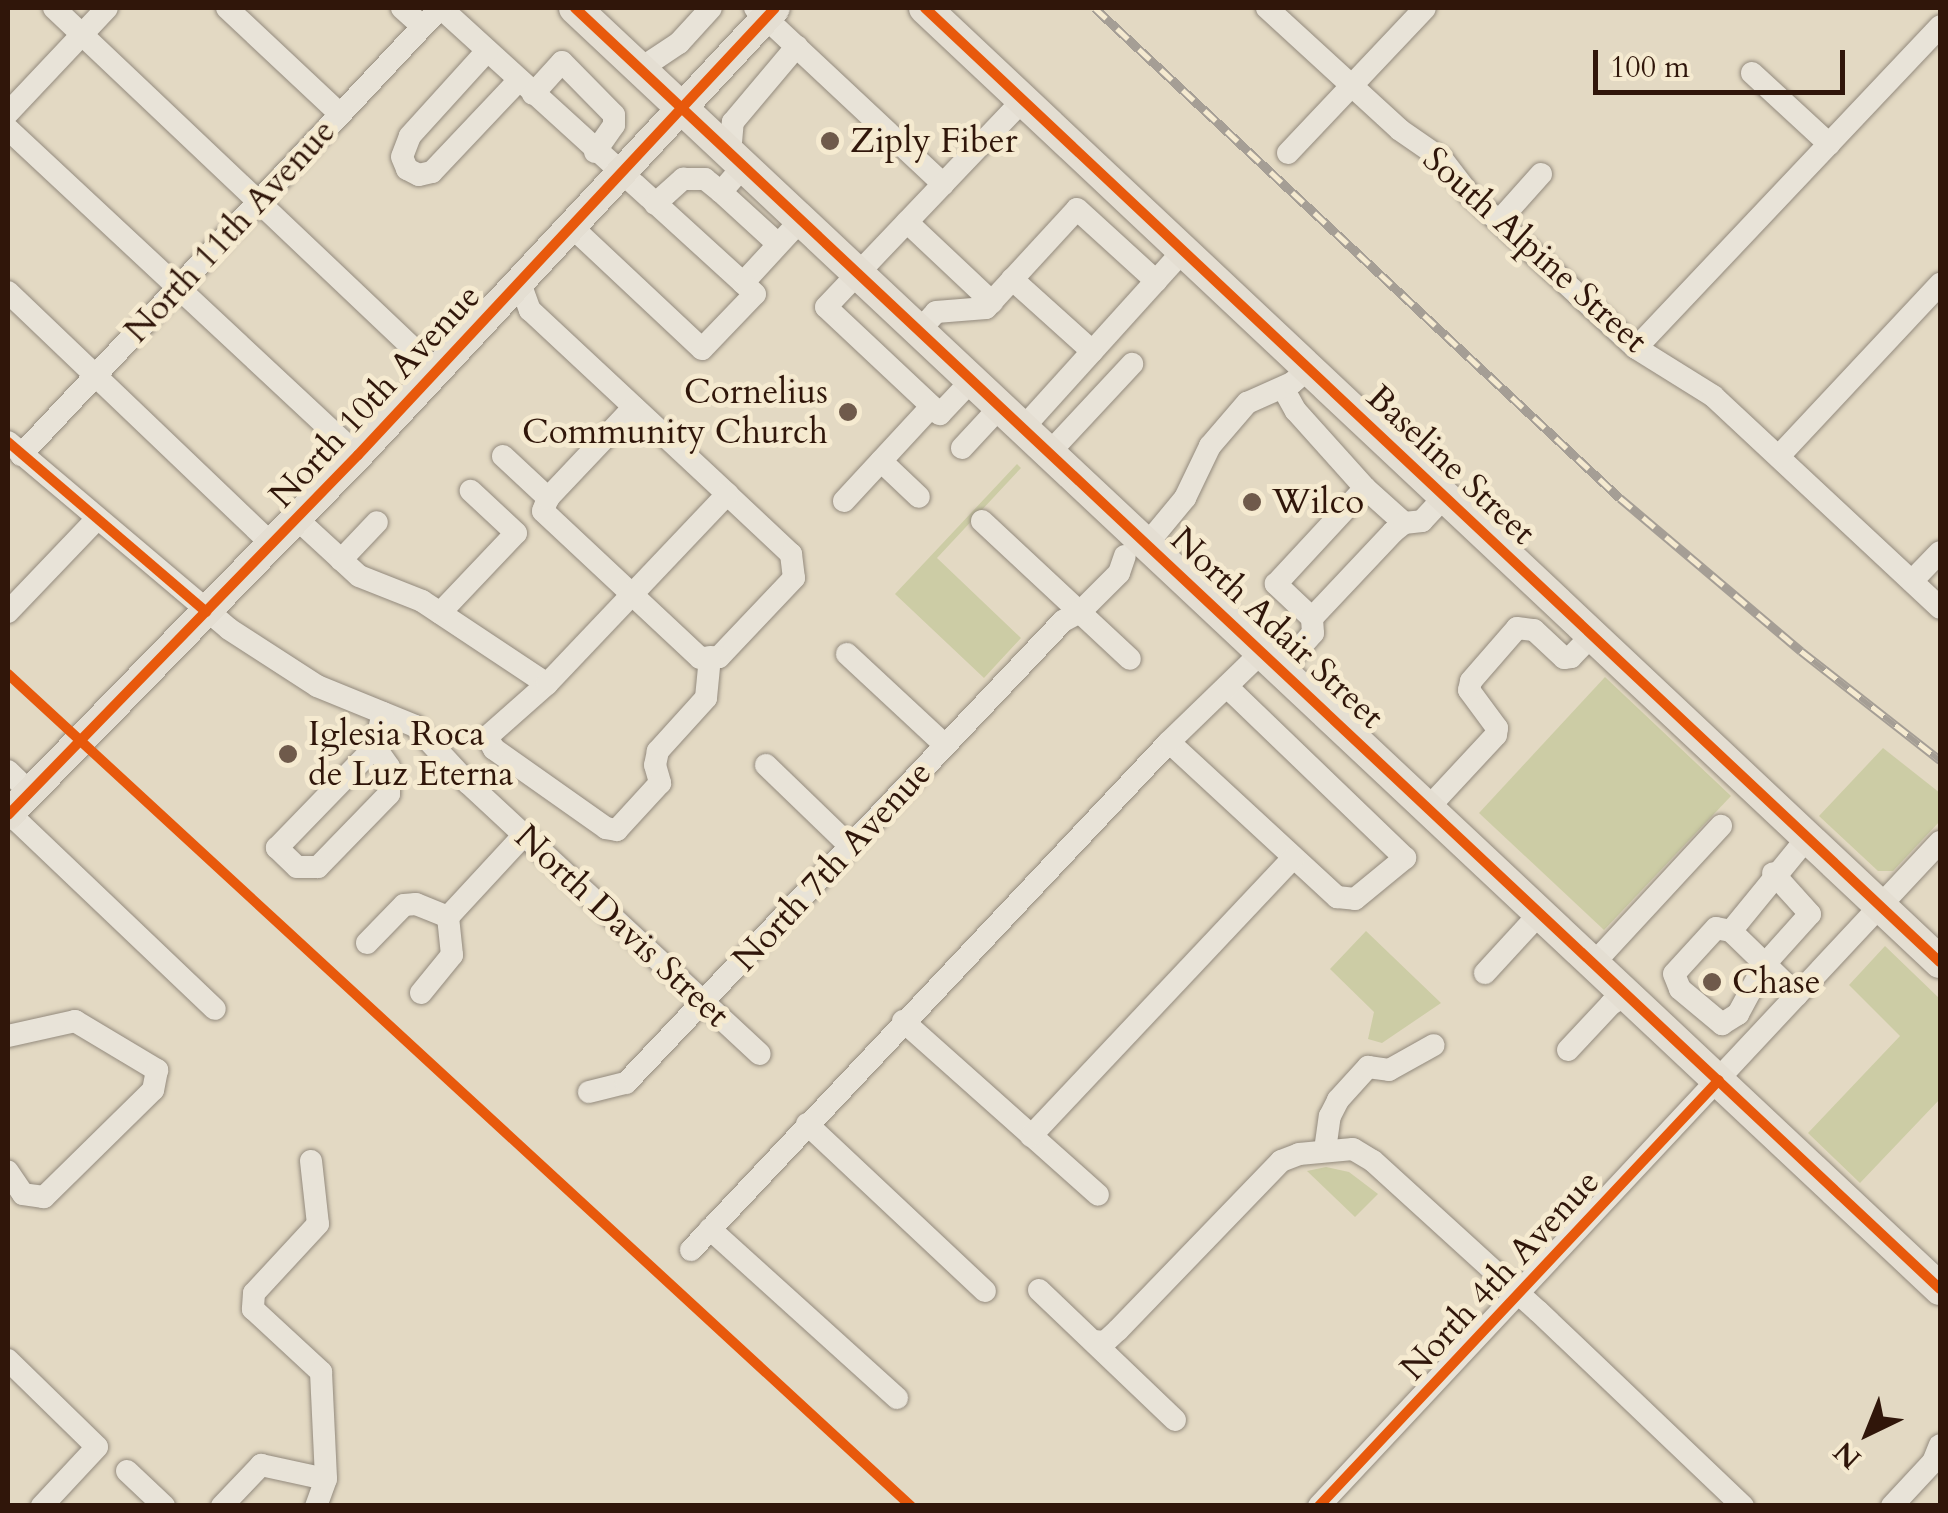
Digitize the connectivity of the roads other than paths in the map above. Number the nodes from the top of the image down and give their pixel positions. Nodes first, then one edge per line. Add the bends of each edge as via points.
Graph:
1 (54, 8) edge
2 (107, 8) edge
3 (227, 8) edge
4 (402, 8) edge
5 (440, 8) edge
6 (576, 8) edge
7 (711, 8) edge
8 (925, 8) edge
9 (1266, 8) edge
10 (1425, 8) edge
11 (765, 11) edge
12 (422, 26) junction
13 (1940, 26) edge
14 (82, 34) junction
15 (796, 46) junction
16 (487, 51) junction
17 (640, 68) junction
18 (1752, 73) dead end
19 (1350, 86) junction
20 (526, 87) junction
21 (1023, 100) junction
22 (682, 109) junction
23 (8, 113) edge
24 (340, 114) junction
25 (8, 129) edge
26 (1830, 144) junction
27 (736, 147) junction
28 (595, 152) junction
29 (1288, 153) dead end
30 (621, 174) junction
31 (1542, 174) dead end
32 (944, 184) junction
33 (721, 192) junction
34 (258, 201) junction
35 (654, 204) junction
36 (801, 220) junction
37 (1499, 220) junction
38 (906, 222) junction
39 (572, 228) junction
40 (778, 244) junction
41 (1183, 251) junction
42 (858, 273) junction
43 (1012, 279) junction
44 (1156, 281) junction
45 (520, 283) junction
46 (743, 283) junction
47 (1940, 284) edge
48 (177, 288) junction
49 (8, 292) edge
50 (992, 302) junction
51 (919, 331) junction
52 (1636, 348) junction
53 (1092, 351) junction
54 (1132, 364) dead end
55 (437, 371) junction
56 (95, 376) junction
57 (1296, 378) junction
58 (972, 380) junction
59 (932, 406) junction
60 (634, 408) junction
61 (1012, 417) junction
62 (14, 448) edge
63 (962, 448) dead end
64 (1050, 453) junction
65 (358, 455) junction
66 (503, 456) dead end
67 (1778, 456) junction
68 (881, 461) junction
69 (1365, 488) junction
70 (471, 491) dead end
71 (727, 494) junction
72 (920, 497) dead end
73 (1444, 497) junction
74 (548, 498) junction
75 (844, 501) dead end
76 (296, 519) junction
77 (95, 520) junction
78 (982, 520) dead end
79 (378, 522) dead end
80 (1404, 523) junction
81 (272, 544) junction
82 (1138, 546) junction
83 (1940, 552) edge
84 (340, 560) junction
85 (1912, 582) junction
86 (632, 595) junction
87 (1940, 608) edge
88 (1071, 611) junction
89 (8, 612) edge
90 (206, 612) junction
91 (440, 614) junction
92 (1312, 618) junction
93 (1592, 635) junction
94 (848, 654) dead end
95 (710, 657) junction
96 (1130, 660) dead end
97 (1272, 660) junction
98 (546, 684) junction
99 (1227, 686) junction
100 (383, 713) junction
101 (1169, 742) junction
102 (946, 745) junction
103 (375, 747) junction
104 (766, 766) dead end
105 (8, 771) edge
106 (16, 806) edge
107 (1429, 807) junction
108 (1721, 826) dead end
109 (524, 835) junction
110 (1808, 837) junction
111 (1940, 842) edge
112 (850, 846) junction
113 (1293, 858) junction
114 (1774, 874) junction
115 (1882, 906) junction
116 (1541, 912) junction
117 (448, 917) junction
118 (1731, 930) junction
119 (368, 944) dead end
120 (1940, 962) edge
121 (1594, 963) junction
122 (1766, 964) junction
123 (1484, 973) dead end
124 (420, 993) dead end
125 (1628, 994) junction
126 (1797, 995) junction
127 (704, 1002) junction
128 (215, 1009) dead end
129 (902, 1021) junction
130 (8, 1036) edge
131 (1434, 1045) dead end
132 (1568, 1050) dead end
133 (760, 1054) dead end
134 (1719, 1080) junction
135 (589, 1092) dead end
136 (807, 1124) junction
137 (1031, 1136) junction
138 (1325, 1150) junction
139 (311, 1162) dead end
140 (8, 1172) edge
141 (1098, 1195) dead end
142 (710, 1228) junction
143 (691, 1250) dead end
144 (1940, 1288) edge
145 (1040, 1290) dead end
146 (985, 1291) dead end
147 (1519, 1295) junction
148 (1093, 1342) junction
149 (8, 1360) edge
150 (896, 1398) dead end
151 (1175, 1420) dead end
152 (1940, 1444) edge
153 (127, 1470) dead end
154 (326, 1479) junction
155 (42, 1506) edge
156 (164, 1506) edge
157 (222, 1506) edge
158 (316, 1506) edge
159 (1319, 1506) edge
160 (1743, 1506) edge
161 (1892, 1506) edge

1 - 14 street
2 - 14 street
3 - 24 street
4 - 12 street
5 - 12 street, North 11th Avenue
5 - 16 street
6 - 17 highway, North Adair Street
7 - 17 street via 679,43
8 - 21 highway, Baseline Street
9 - 19 street, South Alpine Street
10 - 19 street
11 - 15 street
11 - 22 main road, North 10th Avenue
12 - 24 street, North 11th Avenue
13 - 26 street
14 - 23 street
14 - 34 street
15 - 27 street
15 - 32 street
16 - 20 street
16 - 20 street via 410,136 402,150 413,172 437,167
17 - 22 highway, North Adair Street
18 - 26 street
19 - 29 street
19 - 37 street, South Alpine Street via 1442,160
20 - 28 street
20 - 28 street via 562,62 614,115 614,126
21 - 32 street
21 - 41 highway, Baseline Street
22 - 27 highway, North Adair Street
22 - 30 main road, North 10th Avenue
24 - 34 street, North 11th Avenue
25 - 48 street
26 - 52 street
27 - 33 street
27 - 36 highway, North Adair Street
28 - 30 street
30 - 35 street
30 - 39 main road, North 10th Avenue
31 - 37 street
32 - 38 street
33 - 35 street via 706,179 682,179
33 - 40 street
34 - 48 street, North 11th Avenue
34 - 55 street
35 - 46 street
36 - 40 street
36 - 42 highway, North Adair Street
37 - 52 street, South Alpine Street
38 - 42 street
38 - 50 street
39 - 45 main road, North 10th Avenue
39 - 46 street via 702,349 755,294
40 - 46 street
41 - 44 street
41 - 57 highway, Baseline Street
42 - 51 highway, North Adair Street
42 - 59 street via 826,307
43 - 44 street via 1077,209
43 - 50 street
43 - 53 street
44 - 53 street
45 - 55 main road, North 10th Avenue
45 - 60 street via 530,310
47 - 67 street
48 - 56 street, North 11th Avenue
48 - 65 street
49 - 56 street
50 - 51 street via 936,312
51 - 58 highway, North Adair Street
52 - 67 street, South Alpine Street via 1689,377
53 - 61 street
54 - 64 street
55 - 65 main road, North 10th Avenue
56 - 62 street, North 11th Avenue
56 - 81 street
57 - 69 street via 1296,411
57 - 73 highway, Baseline Street
57 - 82 street, North 7th Avenue via 1247,404 1210,446 1186,498
58 - 59 street via 940,414
58 - 61 highway, North Adair Street
59 - 68 street
60 - 71 street
60 - 74 street
61 - 63 street
61 - 64 highway, North Adair Street
62 - 77 street, North Davis Street
64 - 82 highway, North Adair Street
65 - 76 main road, North 10th Avenue
66 - 74 street
67 - 85 street, South Alpine Street
68 - 72 street
68 - 75 street
69 - 80 street
69 - 92 street via 1276,584
70 - 91 street via 516,533
71 - 86 street
71 - 95 street via 792,554 794,578 718,657
73 - 80 street via 1422,521
73 - 93 highway, Baseline Street
74 - 86 street via 543,511
76 - 81 main road, North 10th Avenue
76 - 84 street
77 - 89 street
77 - 90 street, North Davis Street
78 - 88 street
79 - 84 street
80 - 92 street
81 - 90 main road, North 10th Avenue
82 - 88 street, North 7th Avenue via 1119,573
82 - 97 highway, North Adair Street
83 - 85 street
84 - 91 street via 358,576
85 - 87 street, South Alpine Street
86 - 95 street via 700,658
86 - 98 street
88 - 96 street
88 - 102 street, North 7th Avenue
90 - 100 street, North Davis Street via 317,686
90 - 106 main road, North 10th Avenue
91 - 98 street
92 - 97 street via 1313,634
93 - 107 street via 1564,658 1534,630 1517,628 1470,681 1472,699 1493,720 1496,735
93 - 110 highway, Baseline Street
94 - 102 street
95 - 98 street via 706,698 658,751 660,783 617,830 494,749 487,737
97 - 99 street
97 - 107 highway, North Adair Street
99 - 101 street
99 - 113 street via 1405,858 1356,899 1337,897
100 - 103 street
100 - 109 street, North Davis Street via 429,737 451,767
101 - 113 street
101 - 129 street
102 - 112 street, North 7th Avenue
103 - 103 street via 278,848 298,868 318,868 389,794 389,767
104 - 112 street
105 - 106 street
106 - 128 street
107 - 116 highway, North Adair Street
108 - 121 street
109 - 117 street
109 - 127 street, North Davis Street
110 - 114 street
110 - 115 highway, Baseline Street
111 - 115 street, North 4th Avenue
112 - 127 street, North 7th Avenue
113 - 137 street
114 - 118 street
114 - 122 street via 1810,914
115 - 120 highway, Baseline Street
115 - 126 street, North 4th Avenue
116 - 121 highway, North Adair Street
116 - 123 street
117 - 119 street via 404,905
117 - 124 street via 452,956
118 - 122 street
118 - 122 street via 1716,928 1678,968 1674,980 1680,989 1710,1018 1727,1023
121 - 125 highway, North Adair Street
122 - 126 street
125 - 132 street
125 - 134 highway, North Adair Street
126 - 134 street, North 4th Avenue
127 - 133 street, North Davis Street
127 - 135 street, North 7th Avenue via 626,1083
129 - 136 street
129 - 137 street
130 - 140 street via 75,1021 156,1070 154,1090 44,1197 23,1194
131 - 138 street via 1389,1070 1368,1067 1338,1100
134 - 144 highway, North Adair Street
134 - 147 street, North 4th Avenue
136 - 142 street
136 - 146 street
137 - 141 street
138 - 147 street via 1353,1149 1372,1161
138 - 148 street via 1299,1154 1267,1172 1118,1330 1105,1342
139 - 154 street via 318,1224 254,1293 253,1309 321,1372
142 - 143 street
142 - 150 street
145 - 148 street
147 - 159 street, North 4th Avenue
147 - 160 street
148 - 151 street
149 - 155 street via 97,1447
152 - 161 street via 1933,1462
153 - 156 street
154 - 157 street via 261,1465
154 - 158 street

